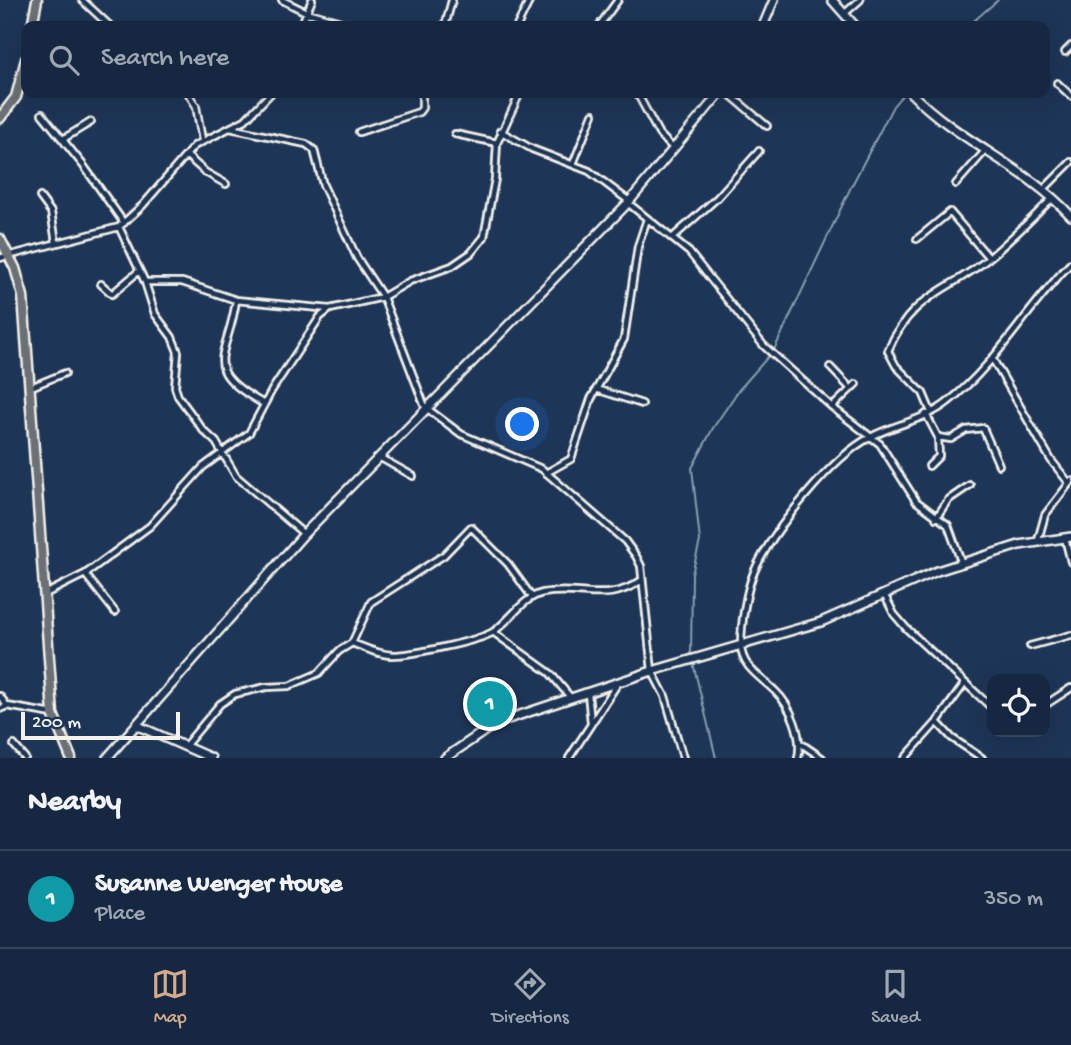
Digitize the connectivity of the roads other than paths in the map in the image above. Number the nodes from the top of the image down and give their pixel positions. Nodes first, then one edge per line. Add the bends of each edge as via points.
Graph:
1 (37, 0) edge
2 (82, 0) edge
3 (282, 0) edge
4 (313, 0) edge
5 (452, 0) edge
6 (530, 0) edge
7 (618, 0) edge
8 (774, 0) edge
9 (832, 0) edge
10 (860, 0) edge
11 (306, 12) junction
12 (845, 14) junction
13 (33, 21) edge
14 (105, 21) edge
15 (302, 21) edge
16 (338, 21) edge
17 (446, 21) edge
18 (520, 21) edge
19 (603, 21) edge
20 (765, 21) edge
21 (851, 21) edge
22 (1071, 46) edge
23 (1065, 52) dead end
24 (21, 78) edge
25 (1057, 83) dead end
26 (1071, 96) edge
27 (191, 98) edge
28 (267, 98) edge
29 (422, 98) edge
30 (517, 98) edge
31 (640, 98) edge
32 (713, 98) edge
33 (734, 98) edge
34 (916, 98) edge
35 (42, 114) dead end
36 (593, 114) dead end
37 (0, 118) edge
38 (90, 122) dead end
39 (767, 126) dead end
40 (230, 128) junction
41 (500, 131) junction
42 (359, 132) dead end
43 (454, 134) dead end
44 (63, 139) junction
45 (202, 140) junction
46 (497, 143) junction
47 (675, 149) junction
48 (985, 150) junction
49 (759, 151) dead end
50 (186, 155) junction
51 (1071, 162) edge
52 (573, 164) junction
53 (226, 184) dead end
54 (956, 184) dead end
55 (1044, 189) junction
56 (40, 197) dead end
57 (1054, 198) junction
58 (629, 202) junction
59 (1071, 216) edge
60 (647, 219) junction
61 (124, 223) junction
62 (118, 227) junction
63 (672, 237) junction
64 (0, 239) edge
65 (917, 239) dead end
66 (56, 242) junction
67 (4, 256) edge
68 (989, 258) junction
69 (1071, 263) edge
70 (139, 271) junction
71 (145, 282) junction
72 (102, 284) dead end
73 (383, 297) junction
74 (236, 300) junction
75 (330, 309) junction
76 (992, 358) junction
77 (830, 367) dead end
78 (65, 373) dead end
79 (856, 384) dead end
80 (31, 387) junction
81 (596, 389) junction
82 (851, 389) junction
83 (264, 404) junction
84 (642, 404) dead end
85 (425, 407) junction
86 (832, 407) junction
87 (928, 413) junction
88 (870, 437) junction
89 (938, 437) junction
90 (221, 455) junction
91 (379, 457) junction
92 (999, 465) dead end
93 (929, 466) dead end
94 (546, 473) junction
95 (413, 477) dead end
96 (1070, 482) edge
97 (970, 485) dead end
98 (936, 518) junction
99 (304, 534) junction
100 (1068, 537) edge
101 (1038, 540) junction
102 (1071, 562) edge
103 (962, 564) junction
104 (85, 574) junction
105 (642, 580) junction
106 (45, 594) junction
107 (885, 596) junction
108 (532, 597) junction
109 (115, 612) dead end
110 (493, 632) junction
111 (1071, 635) edge
112 (352, 643) junction
113 (741, 645) junction
114 (1030, 646) dead end
115 (652, 671) junction
116 (619, 682) junction
117 (965, 683) junction
118 (1071, 688) edge
119 (587, 692) junction
120 (0, 696) edge
121 (571, 698) junction
122 (1050, 702) edge
123 (987, 704) edge
124 (7, 706) junction
125 (0, 709) edge
126 (53, 714) junction
127 (937, 722) junction
128 (591, 723) junction
129 (136, 725) junction
130 (800, 743) junction
131 (14, 746) dead end
132 (185, 746) junction
133 (25, 758) edge
134 (71, 758) edge
135 (107, 758) edge
136 (211, 758) edge
137 (445, 758) edge
138 (569, 758) edge
139 (683, 758) edge
140 (798, 758) edge
141 (822, 758) edge
142 (905, 758) edge
143 (982, 758) edge

1 - 13 main road
2 - 14 street
3 - 11 street
4 - 11 street
5 - 17 street
6 - 18 street
7 - 19 street
8 - 20 main road
9 - 12 main road
10 - 12 street
11 - 15 street
11 - 16 street
12 - 21 main road
22 - 23 street
24 - 37 main road via 16,97
25 - 26 street
27 - 45 street
28 - 40 street
29 - 42 street via 419,112
30 - 41 street
31 - 47 street via 659,134
32 - 47 main road
33 - 39 street
34 - 48 main road via 943,123
35 - 44 street
36 - 52 street
38 - 44 street
40 - 45 street
40 - 73 street via 306,144 314,150 323,185 357,258
41 - 46 street
41 - 52 street
43 - 46 street
44 - 61 street
45 - 50 street
46 - 73 street via 487,226 477,247 452,266 410,281
47 - 58 main road
48 - 54 street
48 - 55 main road
49 - 63 street via 717,198
50 - 53 street
50 - 61 street
51 - 55 street
52 - 58 street via 590,171
55 - 57 main road
56 - 66 street via 51,212
57 - 59 main road
57 - 68 street
58 - 60 street
58 - 85 main road
60 - 63 street
60 - 81 street via 638,246 624,339
61 - 62 street
62 - 66 street
62 - 70 street
63 - 86 street via 764,346
64 - 67 main road
65 - 68 street via 950,212
66 - 67 street
67 - 80 main road via 23,296
68 - 87 street via 915,306 889,348 896,366 915,383
69 - 76 street
70 - 71 street
70 - 72 street via 112,294
71 - 74 street via 183,282
71 - 90 street via 155,314 178,352 178,396 216,442
73 - 75 street
73 - 85 street
74 - 75 street
74 - 83 street via 220,356 223,369 231,383
75 - 83 street via 320,317
76 - 87 street via 949,402
76 - 96 street via 1051,460
77 - 82 street
78 - 80 street
79 - 82 street
80 - 106 main road
81 - 84 street
81 - 94 street via 571,459
82 - 86 street
83 - 90 street via 249,433
85 - 91 main road
85 - 94 street via 461,434
86 - 88 street
87 - 88 street
87 - 89 street
88 - 98 street via 897,467 916,501
88 - 113 street via 814,485 769,546 753,574
89 - 92 street via 951,439 966,430 983,428
89 - 93 street via 939,456
90 - 99 street via 251,490
90 - 104 street via 203,467 150,526
91 - 95 street
91 - 99 main road
94 - 105 street via 625,541 641,566
96 - 101 street via 1045,514
97 - 98 street via 948,500
98 - 103 street via 948,525
99 - 129 main road
100 - 101 main road
100 - 102 street
101 - 103 main road
103 - 107 main road via 914,580
104 - 106 street
104 - 109 street
105 - 108 street via 604,596 571,591
105 - 115 street
106 - 126 main road
107 - 113 main road via 821,622
107 - 117 street via 906,628
108 - 110 street
108 - 112 street via 508,564 471,527 444,555 371,602
110 - 112 street via 471,643 392,655
110 - 121 street via 550,673
111 - 114 street
112 - 132 street via 310,679 246,691 225,700
113 - 115 main road
113 - 130 street via 753,673 783,701
115 - 116 main road
115 - 139 street via 665,696
116 - 119 main road
116 - 128 street
117 - 123 street
117 - 127 street
118 - 122 street
119 - 121 main road
119 - 128 street
120 - 124 street
121 - 137 main road via 486,730
124 - 125 street
124 - 126 street
126 - 134 main road
127 - 142 street
127 - 143 street
128 - 138 street
129 - 132 main road
129 - 135 main road
130 - 140 street
130 - 141 street
131 - 133 street
132 - 136 main road

